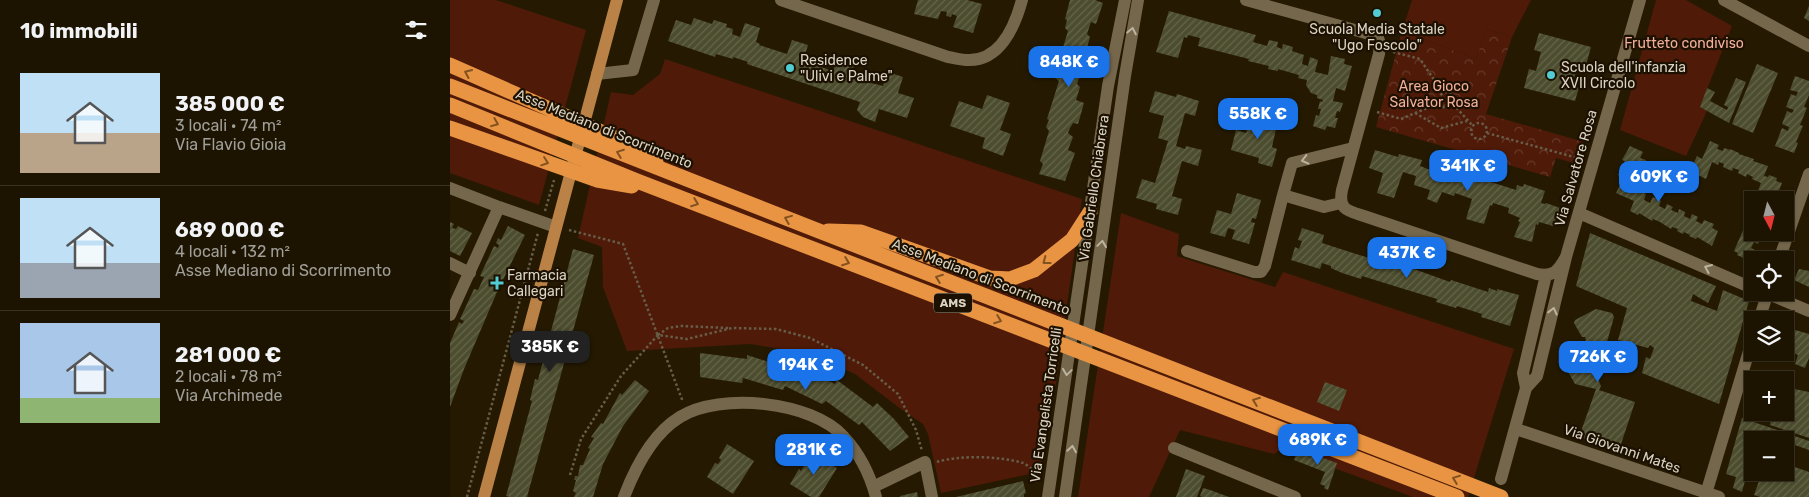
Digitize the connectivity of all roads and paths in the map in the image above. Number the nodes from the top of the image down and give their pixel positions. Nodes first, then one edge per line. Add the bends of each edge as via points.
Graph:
1 (617, 0) edge
2 (654, 0) edge
3 (781, 0) edge
4 (1022, 0) edge
5 (1125, 0) edge
6 (1138, 0) edge
7 (1246, 0) edge
8 (1640, 0) edge
9 (1724, 0) edge
10 (1809, 46) edge
11 (1393, 52) dead end
12 (450, 65) edge
13 (597, 74) junction
14 (450, 86) edge
15 (1443, 92) junction
16 (1439, 103) junction
17 (1453, 104) junction
18 (450, 105) edge
19 (1377, 112) dead end
20 (1415, 113) junction
21 (1468, 120) junction
22 (1473, 126) junction
23 (450, 128) edge
24 (1487, 133) junction
25 (1353, 148) junction
26 (1580, 159) dead end
27 (667, 171) junction
28 (555, 174) dead end
29 (1809, 174) edge
30 (450, 188) edge
31 (663, 191) junction
32 (1283, 196) junction
33 (1341, 203) junction
34 (499, 207) junction
35 (1090, 212) junction
36 (1579, 213) junction
37 (542, 222) junction
38 (556, 226) junction
39 (576, 231) dead end
40 (818, 231) junction
41 (1187, 251) dead end
42 (1782, 251) edge
43 (1566, 257) junction
44 (450, 263) edge
45 (470, 273) junction
46 (1546, 275) junction
47 (1744, 285) edge
48 (1078, 289) joint
49 (1785, 301) edge
50 (1809, 311) edge
51 (450, 315) edge
52 (732, 328) junction
53 (658, 335) junction
54 (1746, 361) edge
55 (1526, 388) junction
56 (687, 413) junction
57 (1516, 429) junction
58 (1174, 448) dead end
59 (926, 464) junction
60 (570, 475) dead end
61 (1501, 479) dead end
62 (1049, 491) edge
63 (875, 492) edge
64 (1271, 492) edge
65 (1705, 495) edge
66 (467, 497) edge
67 (484, 497) edge
68 (624, 497) edge
69 (932, 497) edge
70 (1065, 497) edge
71 (1296, 497) edge
72 (1457, 497) edge
73 (1501, 497) edge
74 (1719, 497) edge

1 - 13 main road
2 - 13 street via 633,70
3 - 4 street via 948,57 970,60 986,56 1002,44 1012,29
5 - 35 street, Via Gabriello Chiabrera via 1108,86
70 -> 6 street, Via Gabriello Chiabrera
7 - 25 street via 1378,38 1379,54
8 - 36 street, Via Salvatore Rosa
9 - 10 street
11 - 15 path via 1420,58
27 -> 12 highway via 640,149
13 - 38 main road
27 -> 14 highway, Asse Mediano di Scorrimento / AMS
15 - 16 path
15 - 17 path via 1454,96
16 - 17 path via 1445,108
16 - 20 path
17 - 21 path
18 -> 31 highway, AMS
19 - 20 path via 1400,119
20 - 21 path via 1441,128
21 - 22 path
22 - 24 path via 1483,124
22 - 24 path via 1470,134 1474,138 1482,139
23 -> 31 highway via 597,180
24 - 26 path
25 -> 32 street via 1292,163
25 - 33 street
40 -> 27 highway, Asse Mediano di Scorrimento / AMS
28 - 37 path
29 - 42 street
30 - 34 street
31 -> 72 highway, AMS
32 - 33 street via 1324,207
32 - 41 street via 1261,272
33 - 46 street via 1351,212
34 - 37 street
34 - 45 street
35 -> 40 highway via 1072,240 1034,270 1010,279 990,278 861,232
35 - 48 street, Via Gabriello Chiabrera
36 - 43 street, Via Salvatore Rosa
47 -> 36 street
37 - 38 street
37 - 66 path
38 - 67 main road
39 - 53 path via 622,244
73 -> 40 highway, Asse Mediano di Scorrimento / AMS
43 - 46 street, Via Salvatore Rosa via 1556,272
55 -> 43 street, Via Salvatore Rosa via 1537,376
44 - 45 street
45 - 51 street
46 - 55 street, Via Salvatore Rosa via 1523,373
48 -> 62 street, Via Evangelista Torricelli
49 - 50 street
52 - 53 path via 687,339
52 - 53 path via 681,326 668,328
52 - 59 path via 776,329 810,338 863,365 898,394 916,430
53 - 56 path
53 - 60 path via 622,376 581,439
54 - 65 street
55 - 57 street, Via Salvatore Rosa
56 - 63 street via 722,404 745,404 810,414 844,436 866,467
56 - 68 street via 677,418 649,448
57 - 61 street, Via Salvatore Rosa
57 - 65 street, Via Giovanni Mates
58 - 64 street
59 - 62 path via 951,457 989,458 1024,464
59 - 63 street
59 - 69 street
64 - 71 street
65 - 74 street, Via Giovanni Mates

